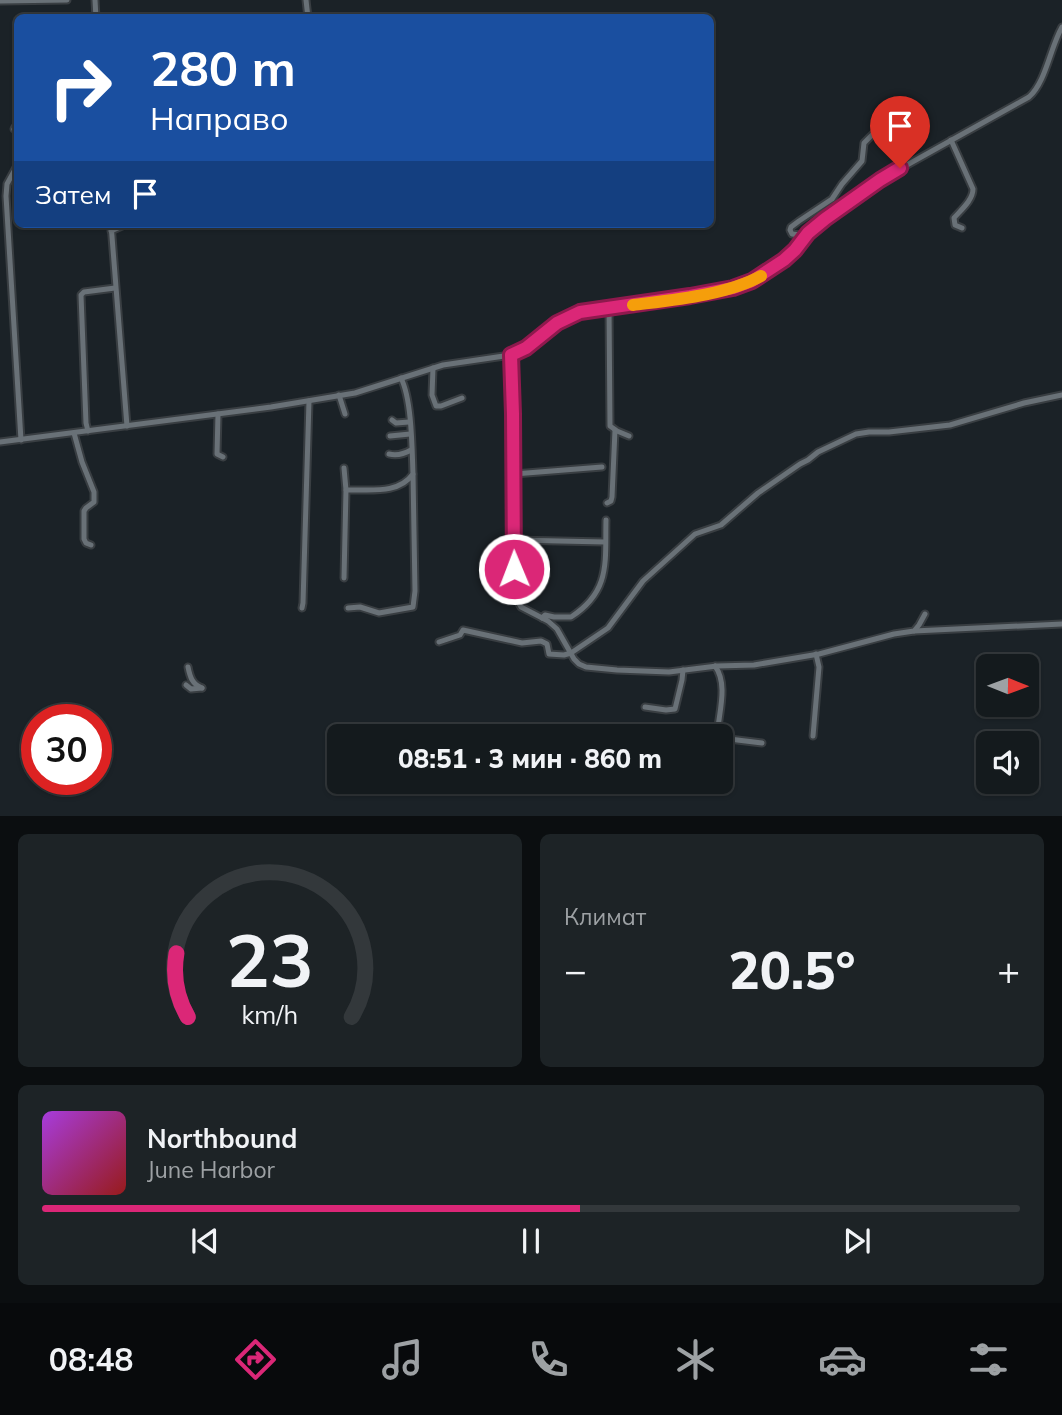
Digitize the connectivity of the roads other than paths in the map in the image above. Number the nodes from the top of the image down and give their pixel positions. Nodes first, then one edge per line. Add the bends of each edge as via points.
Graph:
1 (67, 0) edge
2 (0, 1) edge
3 (1062, 27) edge
4 (873, 134) dead end
5 (951, 140) junction
6 (14, 171) edge
7 (111, 228) edge
8 (962, 228) dead end
9 (808, 233) junction
10 (115, 288) junction
11 (610, 307) junction
12 (511, 355) junction
13 (433, 368) junction
14 (401, 378) junction
15 (339, 395) junction
16 (1062, 395) edge
17 (462, 398) dead end
18 (309, 401) junction
19 (218, 414) junction
20 (345, 414) dead end
21 (392, 420) dead end
22 (409, 422) junction
23 (127, 426) junction
24 (615, 430) junction
25 (88, 431) junction
26 (74, 433) junction
27 (410, 434) junction
28 (390, 436) dead end
29 (629, 436) dead end
30 (21, 440) junction
31 (0, 442) edge
32 (411, 450) junction
33 (389, 454) dead end
34 (223, 457) dead end
35 (602, 467) dead end
36 (344, 468) dead end
37 (413, 474) junction
38 (514, 474) junction
39 (346, 490) junction
40 (607, 503) dead end
41 (606, 520) dead end
42 (514, 540) junction
43 (606, 542) junction
44 (91, 545) dead end
45 (344, 578) dead end
46 (302, 608) dead end
47 (348, 608) dead end
48 (925, 614) dead end
49 (542, 618) junction
50 (1062, 624) edge
51 (914, 631) junction
52 (439, 642) dead end
53 (571, 653) junction
54 (816, 654) junction
55 (715, 666) junction
56 (188, 667) dead end
57 (683, 670) junction
58 (186, 685) dead end
59 (645, 707) dead end
60 (720, 724) edge
61 (813, 736) dead end
62 (733, 739) edge
63 (762, 743) dead end

1 - 2 street
3 - 5 street via 1034,92
4 - 9 street via 864,143 862,161 832,199 790,230 792,234
5 - 8 street via 973,188 954,218 955,225
5 - 9 street via 880,180
6 - 30 street via 6,196
7 - 10 street
9 - 11 street via 784,260 745,284
10 - 23 street
10 - 25 street via 81,295
11 - 12 street via 573,315
11 - 24 street via 609,421
12 - 13 street
12 - 38 street
13 - 14 street
13 - 17 street via 436,406
14 - 15 street
14 - 22 street
15 - 18 street
15 - 20 street
16 - 53 street via 950,425 856,434 818,452 721,525 695,534 643,581 607,628
18 - 19 street
18 - 46 street
19 - 23 street
19 - 34 street via 217,454
21 - 22 street
22 - 27 street
23 - 25 street
24 - 29 street
24 - 40 street via 612,497
25 - 26 street
26 - 30 street
26 - 44 street via 94,492 94,502 84,511 85,539
27 - 28 street
27 - 32 street
30 - 31 street
32 - 33 street
32 - 37 street
35 - 38 street
36 - 39 street
37 - 39 street via 397,488
37 - 47 street via 413,607 379,612
38 - 42 street
39 - 45 street
41 - 43 street
42 - 43 street
42 - 49 street via 514,597 521,607
43 - 49 street via 606,569 594,597 571,617
48 - 51 street
49 - 53 street via 557,628
50 - 51 street
51 - 54 street
52 - 53 street via 463,631 522,643 541,641 547,644 549,654
53 - 57 street via 586,667
54 - 55 street
54 - 61 street
55 - 57 street
55 - 60 street via 720,674
56 - 58 street via 191,680 203,688
57 - 59 street via 675,709
62 - 63 street

